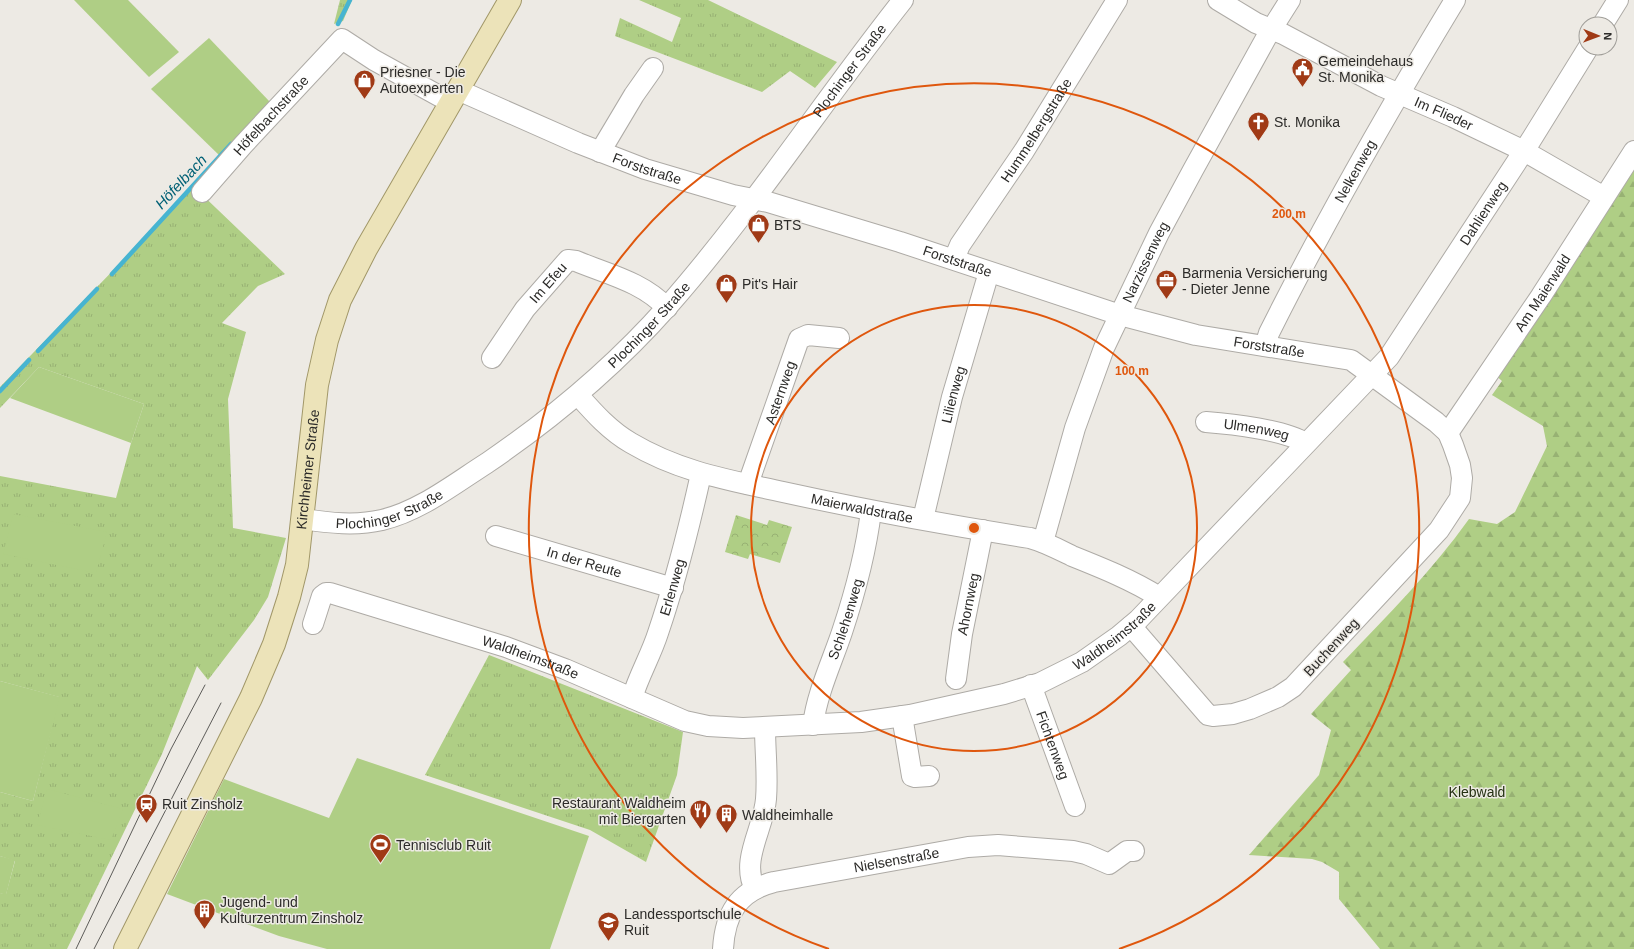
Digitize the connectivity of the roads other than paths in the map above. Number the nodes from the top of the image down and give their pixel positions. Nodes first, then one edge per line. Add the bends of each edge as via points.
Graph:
1 (510, 0) edge
2 (903, 0) edge
3 (1117, 0) edge
4 (1218, 0) edge
5 (1290, 0) edge
6 (1455, 0) edge
7 (1618, 0) edge
8 (1608, 16) edge
9 (1271, 29) junction
10 (342, 39) joint
11 (1583, 56) edge
12 (653, 68) dead end
13 (1398, 93) junction
14 (454, 96) junction
15 (1524, 151) junction
16 (1634, 151) edge
17 (600, 152) junction
18 (202, 192) dead end
19 (1604, 197) junction
20 (754, 200) junction
21 (954, 259) junction
22 (989, 272) junction
23 (666, 308) junction
24 (1120, 315) junction
25 (839, 338) dead end
26 (1265, 346) junction
27 (492, 358) dead end
28 (1372, 375) junction
29 (578, 395) junction
30 (1206, 422) dead end
31 (1448, 433) junction
32 (1305, 443) junction
33 (700, 474) junction
34 (748, 484) junction
35 (871, 511) junction
36 (303, 519) junction
37 (923, 519) junction
38 (983, 530) junction
39 (496, 536) dead end
40 (1043, 542) junction
41 (673, 588) junction
42 (1159, 597) junction
43 (313, 624) dead end
44 (1131, 626) junction
45 (956, 679) dead end
46 (1031, 685) junction
47 (632, 698) junction
48 (902, 716) junction
49 (813, 725) junction
50 (766, 727) junction
51 (929, 776) dead end
52 (1075, 806) dead end
53 (1134, 851) dead end
54 (755, 889) junction
55 (125, 949) edge
56 (723, 949) edge

1 - 14 main road, Kirchheimer Straße
2 - 20 street, Plochinger Straße
3 - 21 street, Hummelbergstraße via 1024,151 960,245
4 - 9 street, Im Flieder
5 - 9 street, Narzissenweg
6 - 13 street, Nelkenweg
7 - 8 street
9 - 13 street, Im Flieder
9 - 24 street, Narzissenweg via 1159,233
10 - 14 street, Forststraße via 374,60
10 - 18 street, Höfelbachstraße
11 - 15 street, Dahlienweg
12 - 17 street
13 - 15 street, Im Flieder
13 - 26 street, Nelkenweg via 1305,261
14 - 17 street, Forststraße
14 - 36 main road, Kirchheimer Straße via 348,282 333,320 317,385
15 - 19 street, Im Flieder
15 - 28 street, Dahlienweg via 1405,334
16 - 19 street, Am Maierwald
17 - 20 street, Forststraße via 645,169
19 - 31 street, Am Maierwald via 1541,296
20 - 21 street, Forststraße via 768,202
20 - 23 street, Plochinger Straße
21 - 22 street, Forststraße
22 - 24 street, Forststraße
22 - 37 street, Lilienweg via 952,397
23 - 27 street, Im Efeu via 651,293 629,282 568,260 525,309
23 - 29 street, Plochinger Straße
24 - 26 street, Forststraße via 1196,336
24 - 40 street, Narzissenweg via 1104,348 1082,407
25 - 34 street, Asternweg via 808,335 799,339
26 - 28 street, Forststraße via 1346,358 1356,362
28 - 31 street, Forststraße
28 - 32 street, Waldheimstraße
29 - 33 street, Maierwaldstraße via 608,427 631,443
29 - 36 street, Plochinger Straße via 525,437 460,482 405,512 368,523
30 - 32 street, Ulmenweg via 1240,425 1289,435
31 - 44 street, Buchenweg via 1462,478 1461,495 1450,515 1408,565 1284,694 1243,711 1216,716 1208,714
32 - 42 street, Waldheimstraße
33 - 34 street, Maierwaldstraße
33 - 41 street, Erlenweg
34 - 35 street, Maierwaldstraße
35 - 37 street, Maierwaldstraße
35 - 49 street, Schlehenweg via 860,571
36 - 55 main road, Kirchheimer Straße via 290,597 269,658
37 - 38 street, Maierwaldstraße
38 - 40 street, Maierwaldstraße
38 - 45 street, Ahornweg via 962,634
39 - 41 street, In der Reute
40 - 42 street, Maierwaldstraße via 1141,586
41 - 47 street, Erlenweg via 658,634
42 - 44 street, Waldheimstraße
43 - 47 street, Waldheimstraße via 322,596 330,593 506,647
44 - 46 street, Waldheimstraße via 1082,662
46 - 48 street, Waldheimstraße
46 - 52 street, Fichtenweg
47 - 50 street, Waldheimstraße via 697,724
48 - 49 street, Waldheimstraße
48 - 51 street via 912,776
49 - 50 street, Waldheimstraße
50 - 54 street via 766,798 750,864 751,882
53 - 54 street, Nielsenstraße via 1127,851 1109,864 1073,851 988,845 774,882
54 - 56 street, Nielsenstraße via 738,903 727,920

